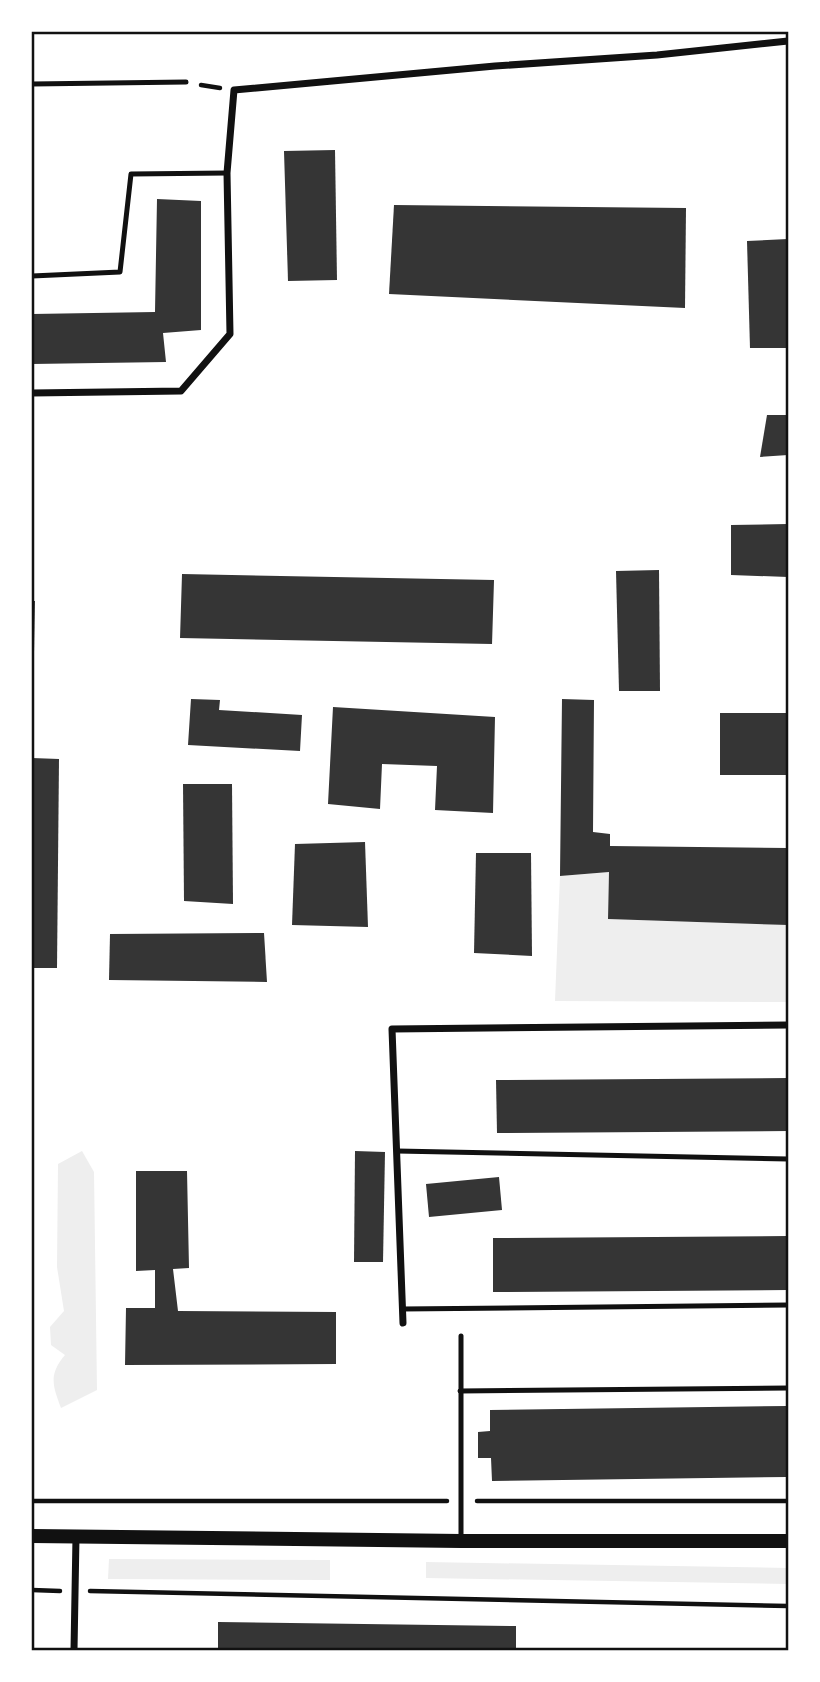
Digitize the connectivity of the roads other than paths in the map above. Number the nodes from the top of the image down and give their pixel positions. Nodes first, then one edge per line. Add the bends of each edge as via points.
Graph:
1 (789, 41) edge
2 (186, 82) road end
3 (32, 84) edge
4 (227, 173) junction
5 (32, 276) edge
6 (32, 394) edge
7 (789, 1025) edge
8 (397, 1152) junction
9 (789, 1159) edge
10 (789, 1305) edge
11 (402, 1308) junction
12 (403, 1323) dead end
13 (461, 1336) dead end
14 (789, 1388) edge
15 (460, 1391) junction
16 (32, 1536) edge
17 (76, 1536) junction
18 (461, 1541) junction
19 (789, 1541) edge
20 (74, 1650) edge

1 - 4 street via 234,90
2 - 3 lane
4 - 5 lane via 131,174 120,272
4 - 6 street via 230,334 181,391
7 - 8 street via 392,1029
8 - 9 lane
8 - 11 street
10 - 11 lane
11 - 12 street
13 - 15 lane
14 - 15 lane
15 - 18 lane
16 - 17 main road
17 - 18 main road
17 - 20 street
18 - 19 main road

